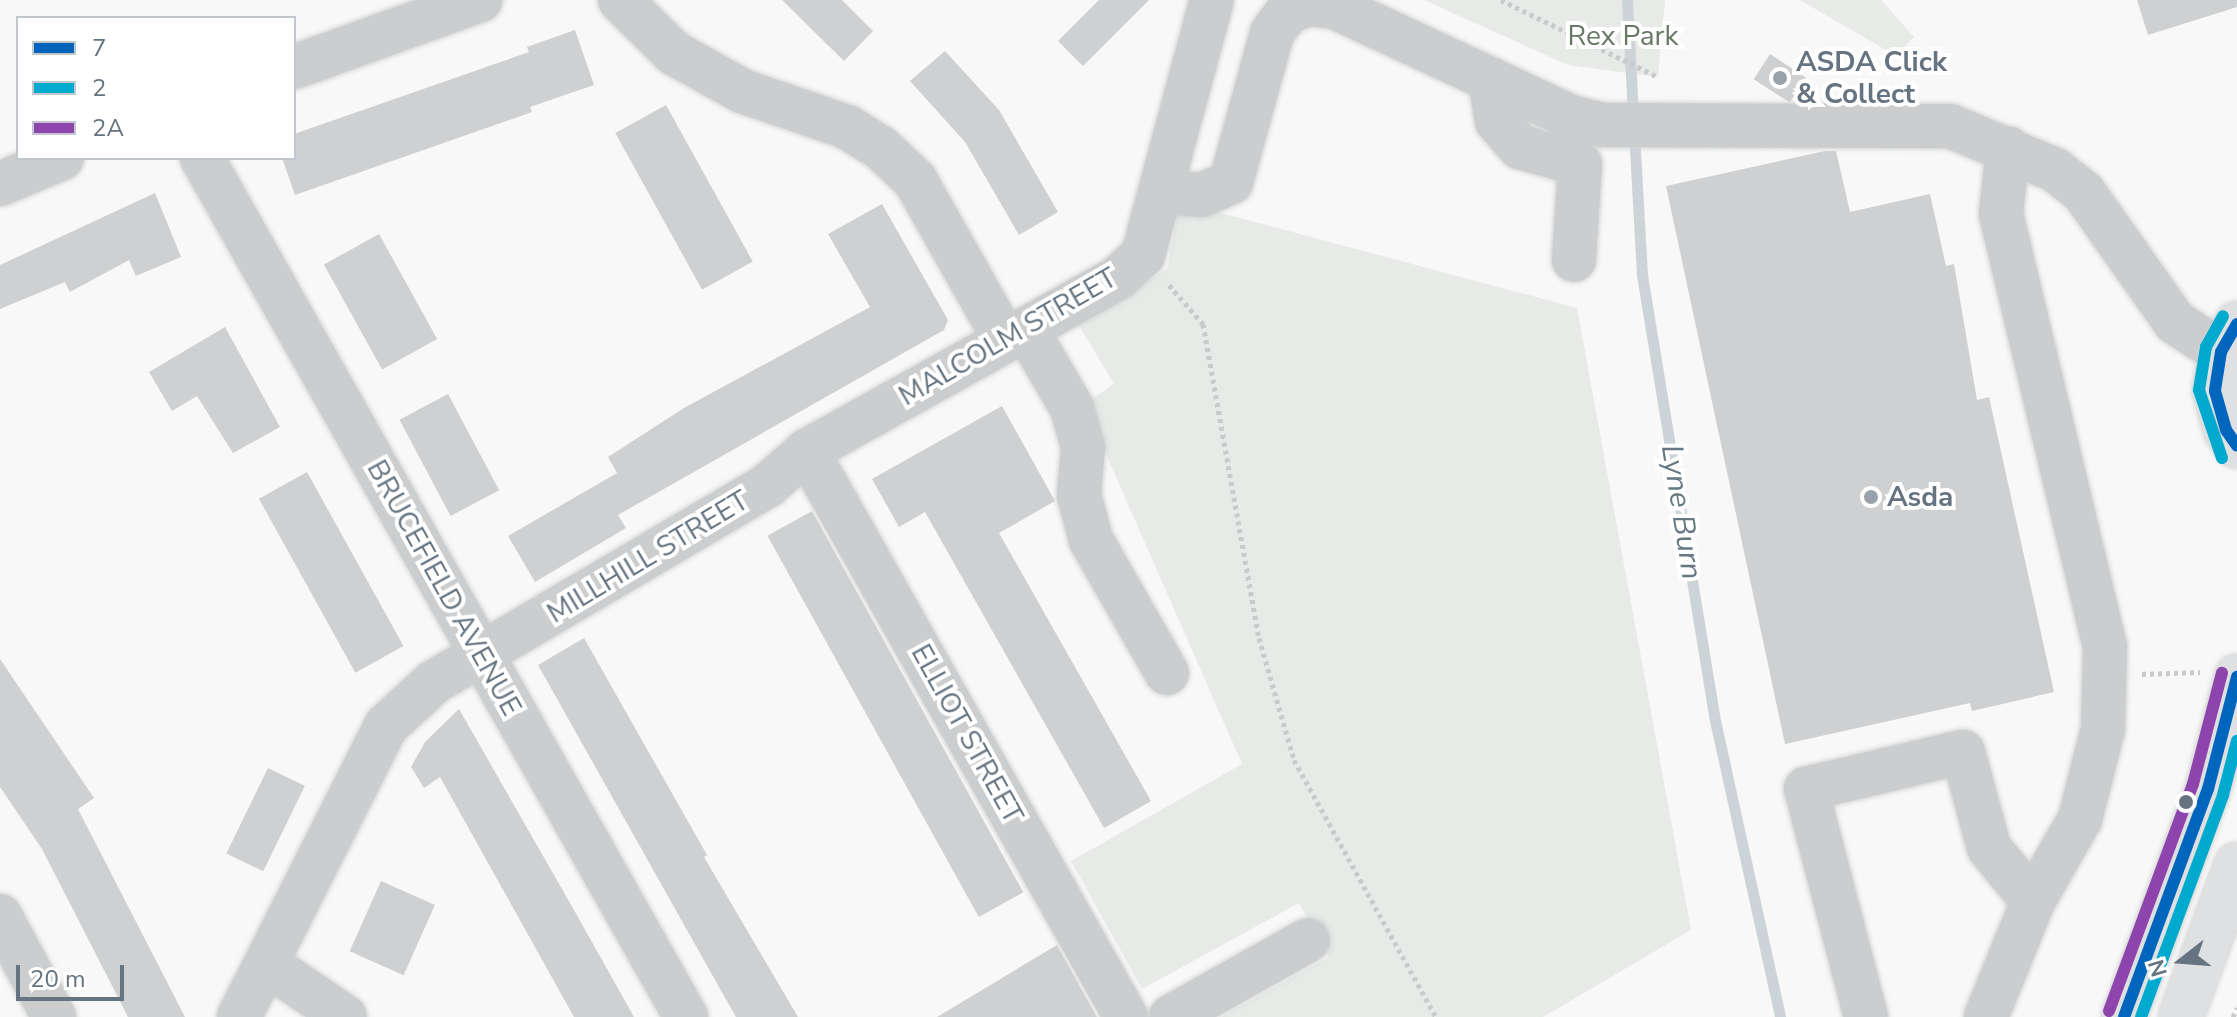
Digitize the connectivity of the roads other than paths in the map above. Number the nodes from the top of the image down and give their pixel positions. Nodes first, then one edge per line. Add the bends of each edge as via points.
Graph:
1 (480, 0) edge
2 (620, 0) edge
3 (1212, 0) edge
4 (296, 66) edge
5 (1490, 79) junction
6 (2008, 148) junction
7 (57, 160) edge
8 (203, 160) edge
9 (0, 184) edge
10 (1161, 192) junction
11 (1574, 260) dead end
12 (1015, 334) junction
13 (2229, 338) edge
14 (2236, 448) edge
15 (807, 451) junction
16 (483, 656) junction
17 (1167, 673) dead end
18 (2237, 677) edge
19 (2237, 865) edge
20 (2033, 901) junction
21 (0, 916) edge
22 (1308, 940) dead end
23 (267, 964) junction
24 (54, 1017) edge
25 (239, 1017) edge
26 (345, 1017) edge
27 (686, 1017) edge
28 (1126, 1017) edge
29 (1171, 1017) edge
30 (1866, 1017) edge
31 (1986, 1017) edge
32 (2124, 1017) edge
33 (2181, 1017) edge

1 - 4 street
2 - 12 street via 674,53 742,91 847,127 881,148 915,180
3 - 10 street, MALCOLM STREET
5 - 6 street via 1573,118 1603,125 1950,126
5 - 10 street via 1335,7 1309,4 1287,12 1272,33 1231,182 1202,195
5 - 11 street via 1497,121 1520,147 1580,164
6 - 13 street via 2055,170 2084,193 2175,322
6 - 20 street via 2001,214 2105,647 2103,729 2080,819
7 - 9 street
8 - 16 street, BRUCEFIELD AVENUE
10 - 12 street, MALCOLM STREET via 1143,255 1119,277
12 - 15 street, MALCOLM STREET
12 - 17 street via 1072,408 1083,447 1079,495 1091,540
13 - 14 main road via 2215,391
15 - 16 street, MILLHILL STREET via 768,485
15 - 28 street, ELLIOT STREET
16 - 23 street, MILLHILL STREET via 434,682 386,726
16 - 27 street, BRUCEFIELD AVENUE
18 - 32 main road via 2208,789
19 - 33 main road
20 - 30 street via 1989,848 1963,752 1806,789
20 - 31 street
21 - 24 street
22 - 29 street
23 - 25 street, MILLHILL STREET
23 - 26 street

